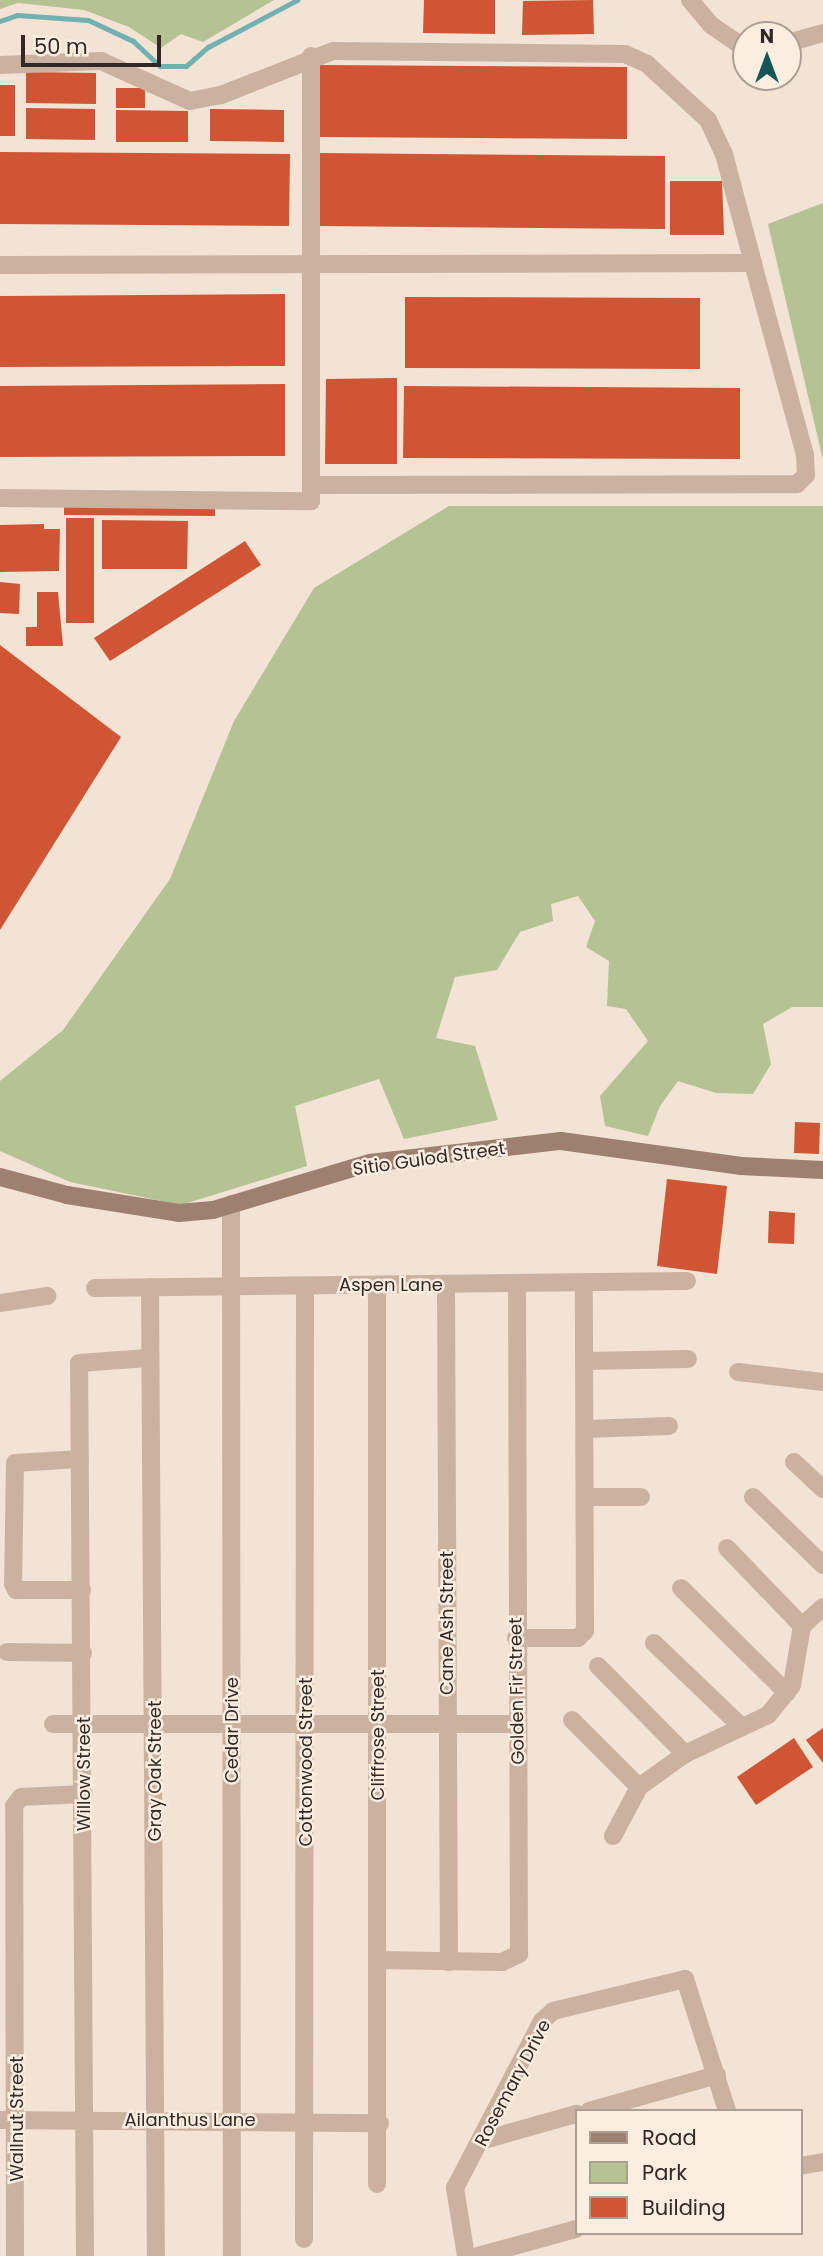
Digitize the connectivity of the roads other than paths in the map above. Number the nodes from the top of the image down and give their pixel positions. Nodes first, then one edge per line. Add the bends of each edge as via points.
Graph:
1 (690, 0) edge
2 (823, 33) edge
3 (732, 39) edge
4 (802, 39) edge
5 (311, 56) junction
6 (0, 65) edge
7 (753, 263) junction
8 (312, 264) junction
9 (0, 265) edge
10 (311, 485) junction
11 (0, 498) edge
12 (823, 1170) edge
13 (0, 1177) edge
14 (231, 1204) junction
15 (687, 1281) dead end
16 (584, 1283) junction
17 (517, 1284) junction
18 (232, 1285) junction
19 (446, 1285) junction
20 (305, 1286) junction
21 (377, 1286) junction
22 (150, 1287) junction
23 (95, 1288) dead end
24 (47, 1296) dead end
25 (2, 1297) edge
26 (148, 1358) junction
27 (688, 1359) dead end
28 (586, 1362) junction
29 (738, 1372) dead end
30 (823, 1381) edge
31 (669, 1426) dead end
32 (586, 1429) junction
33 (80, 1459) junction
34 (794, 1462) dead end
35 (823, 1489) edge
36 (587, 1497) junction
37 (642, 1497) dead end
38 (752, 1497) dead end
39 (727, 1548) dead end
40 (823, 1565) edge
41 (681, 1588) dead end
42 (82, 1590) junction
43 (823, 1607) edge
44 (802, 1626) junction
45 (516, 1638) junction
46 (654, 1643) dead end
47 (7, 1652) dead end
48 (83, 1653) junction
49 (598, 1666) dead end
50 (787, 1693) junction
51 (572, 1720) dead end
52 (53, 1724) dead end
53 (83, 1724) junction
54 (155, 1724) junction
55 (232, 1724) junction
56 (517, 1724) junction
57 (306, 1725) junction
58 (447, 1725) junction
59 (378, 1726) junction
60 (741, 1726) junction
61 (685, 1754) junction
62 (639, 1787) junction
63 (84, 1794) junction
64 (613, 1836) dead end
65 (6, 1860) edge
66 (7, 1925) edge
67 (377, 1960) junction
68 (449, 1962) junction
69 (717, 2075) junction
70 (596, 2109) edge
71 (726, 2109) edge
72 (574, 2115) edge
73 (232, 2119) junction
74 (9, 2120) edge
75 (86, 2120) junction
76 (156, 2120) junction
77 (307, 2122) junction
78 (380, 2123) junction
79 (484, 2140) junction
80 (823, 2162) edge
81 (802, 2166) edge
82 (377, 2184) dead end
83 (574, 2229) edge
84 (304, 2239) dead end
85 (15, 2256) edge
86 (85, 2256) edge
87 (156, 2256) edge
88 (232, 2256) edge
89 (466, 2256) edge
90 (478, 2256) edge

1 - 3 street via 711,25
2 - 4 street
5 - 6 street via 198,100 100,61
5 - 7 street via 375,51 625,54 636,59 708,120 724,154
5 - 8 street
7 - 8 street
7 - 10 street via 805,455 806,475 797,484
8 - 9 street
8 - 10 street
10 - 11 street via 311,501
12 - 14 main road, Sitio Gulod Street via 741,1166 561,1141 370,1163
13 - 14 main road, Sitio Gulod Street via 67,1195 179,1213
14 - 18 street, Cedar Drive
15 - 16 street, Aspen Lane
16 - 17 street, Aspen Lane
16 - 28 street
17 - 19 street, Aspen Lane
17 - 45 street, Golden Fir Street
18 - 20 street, Aspen Lane
18 - 22 street, Aspen Lane
18 - 55 street, Cedar Drive
19 - 21 street, Aspen Lane
19 - 58 street, Cane Ash Street
20 - 21 street, Aspen Lane
20 - 57 street, Cottonwood Street
21 - 59 street, Cliffrose Street
22 - 23 street, Aspen Lane
22 - 26 street, Gray Oak Street
24 - 25 street
26 - 33 street, Willow Street via 79,1363
26 - 54 street, Gray Oak Street
27 - 28 street
28 - 32 street
29 - 30 street
31 - 32 street
32 - 36 street
33 - 42 street, Willow Street
33 - 42 street via 15,1463 13,1584 16,1590
34 - 35 street
36 - 37 street
36 - 45 street via 585,1632 578,1638
38 - 40 street
39 - 44 street
41 - 50 street
42 - 48 street, Willow Street
43 - 44 street
44 - 50 street
45 - 56 street, Golden Fir Street
46 - 60 street
47 - 48 street
48 - 53 street, Willow Street
49 - 61 street
50 - 60 street via 768,1715
51 - 62 street
52 - 53 street
53 - 54 street
53 - 63 street, Willow Street
54 - 55 street
54 - 76 street, Gray Oak Street
55 - 57 street
55 - 73 street, Cedar Drive
56 - 58 street
56 - 68 street, Golden Fir Street via 519,1954 502,1962
57 - 59 street
57 - 77 street, Cottonwood Street
58 - 59 street
58 - 68 street, Cane Ash Street
59 - 67 street, Cliffrose Street
60 - 61 street
61 - 62 street
62 - 64 street
63 - 65 street, Wallnut Street via 15,1800
63 - 75 street, Willow Street
65 - 66 street, Wallnut Street
66 - 74 street, Wallnut Street
67 - 68 street, Golden Fir Street
67 - 78 street, Cliffrose Street
69 - 70 street
69 - 71 street, Rosemary Drive
69 - 79 street, Rosemary Drive via 685,1979 553,2011 542,2021
72 - 79 street
73 - 76 street, Ailanthus Lane
73 - 77 street, Ailanthus Lane
73 - 88 street, Cedar Drive
74 - 75 street, Ailanthus Lane
74 - 85 street, Wallnut Street
75 - 76 street, Ailanthus Lane
75 - 86 street, Willow Street
76 - 87 street, Gray Oak Street
77 - 78 street, Ailanthus Lane
77 - 84 street, Cottonwood Street
78 - 82 street, Cliffrose Street
79 - 89 street, Rosemary Drive via 454,2199
80 - 81 street
83 - 90 street

